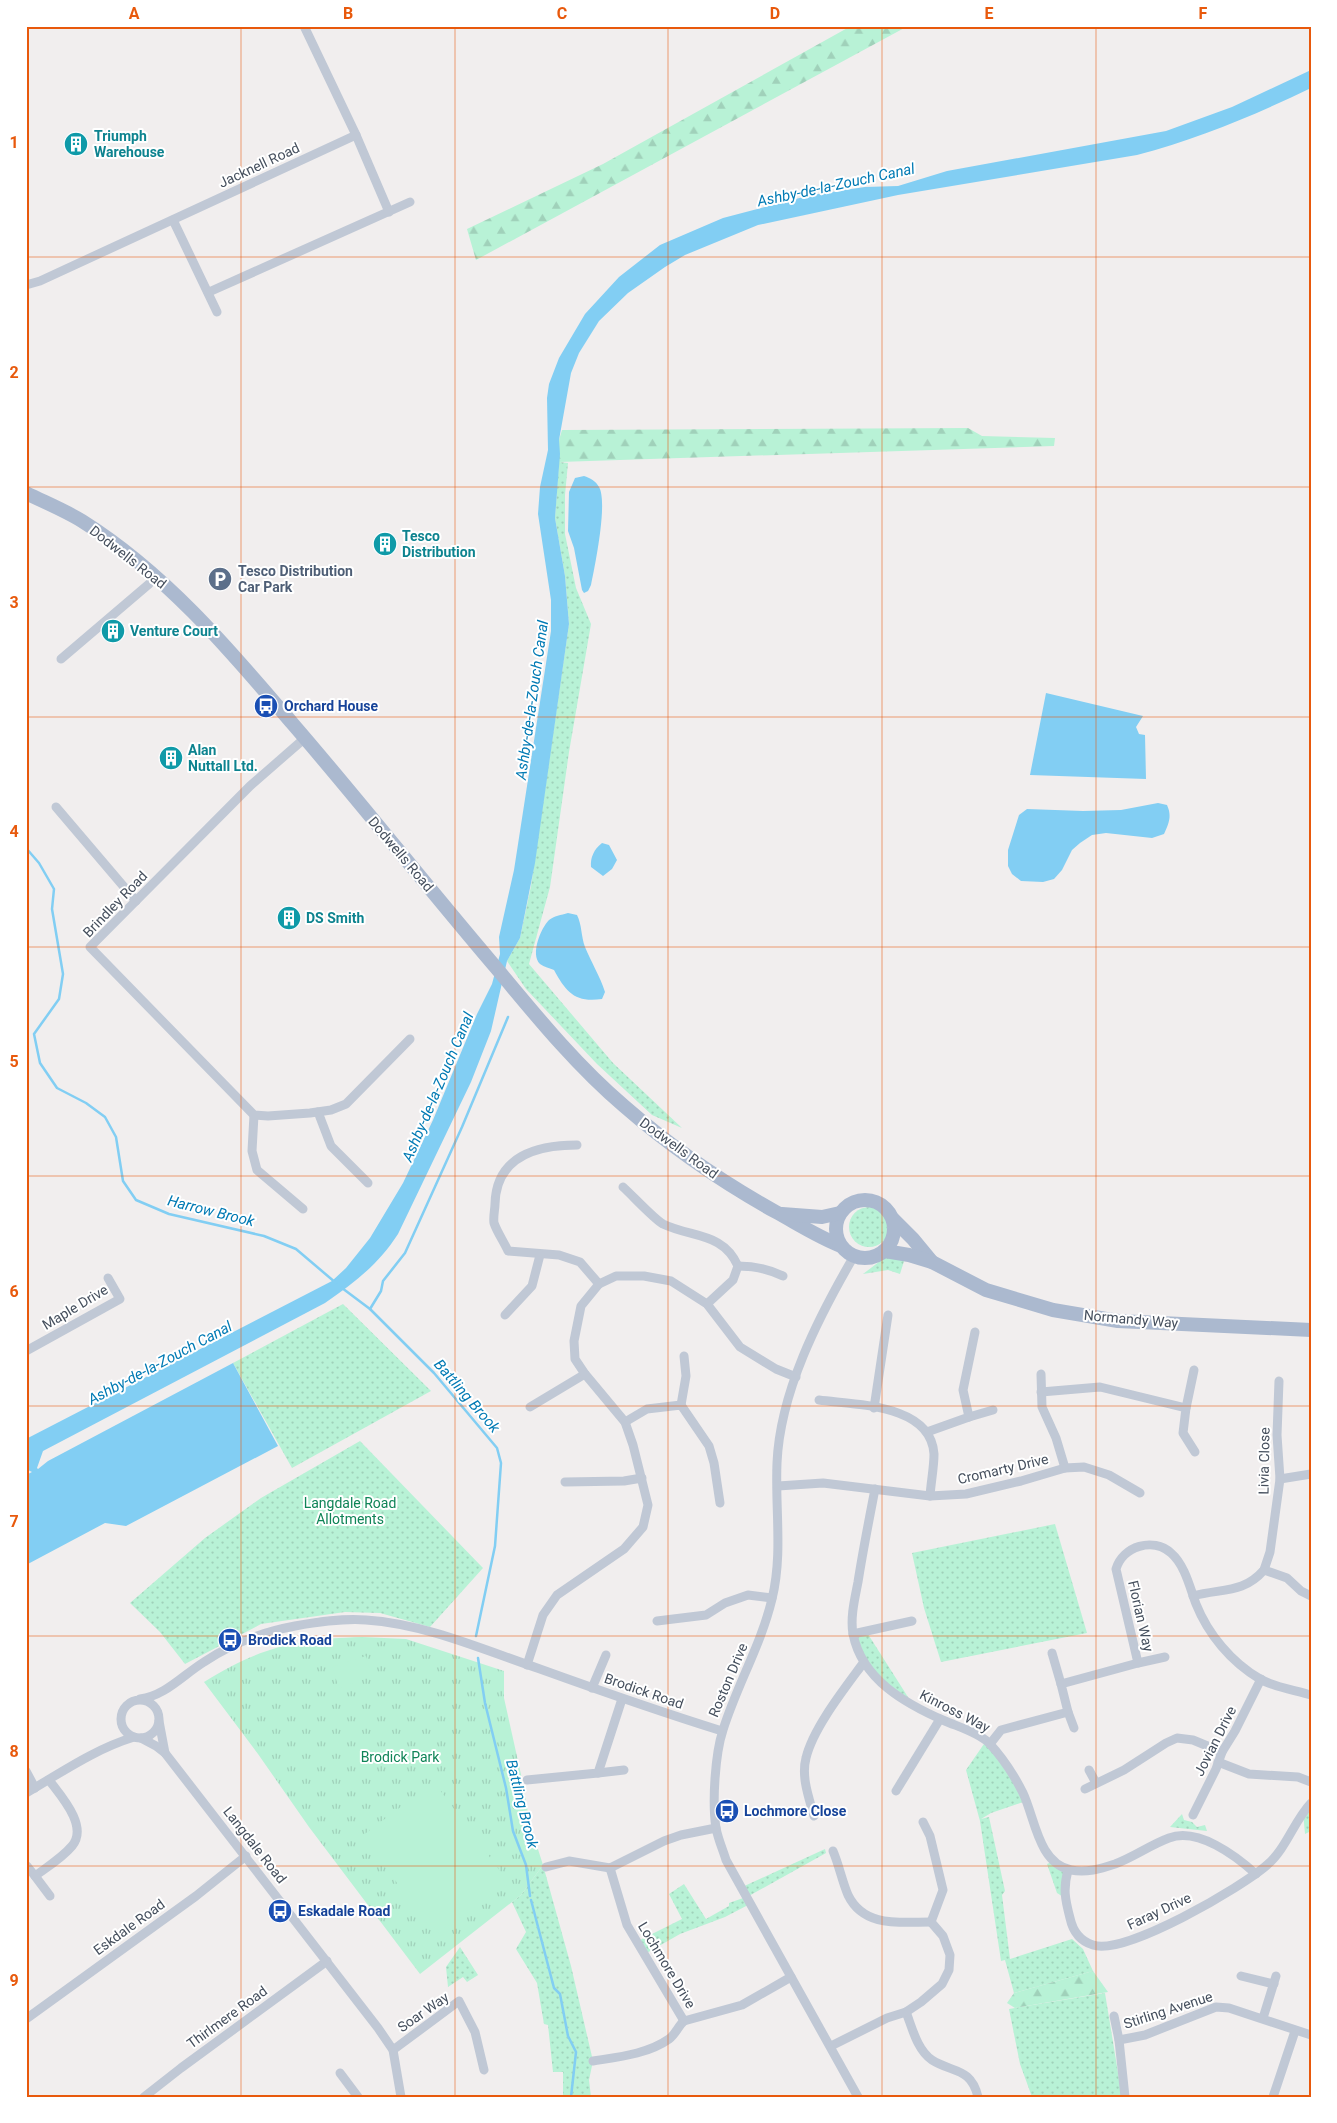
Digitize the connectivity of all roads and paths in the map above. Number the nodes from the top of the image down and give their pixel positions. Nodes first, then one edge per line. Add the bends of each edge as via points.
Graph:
1 (304, 26) edge
2 (356, 135) junction
3 (410, 202) dead end
4 (389, 212) junction
5 (174, 220) junction
6 (26, 285) edge
7 (210, 292) junction
8 (218, 312) dead end
9 (26, 493) edge
10 (155, 575) junction
11 (61, 660) dead end
12 (305, 738) junction
13 (56, 807) dead end
14 (136, 901) junction
15 (410, 1039) dead end
16 (318, 1112) junction
17 (254, 1115) junction
18 (577, 1145) dead end
19 (368, 1183) dead end
20 (623, 1187) dead end
21 (303, 1209) dead end
22 (840, 1213) junction
23 (779, 1214) junction
24 (894, 1219) junction
25 (841, 1246) junction
26 (885, 1251) junction
27 (540, 1254) junction
28 (854, 1256) junction
29 (932, 1262) junction
30 (738, 1266) junction
31 (783, 1276) dead end
32 (108, 1278) dead end
33 (599, 1284) junction
34 (707, 1304) junction
35 (505, 1315) dead end
36 (888, 1315) dead end
37 (1311, 1330) edge
38 (975, 1332) dead end
39 (26, 1351) edge
40 (684, 1356) dead end
41 (1194, 1370) dead end
42 (584, 1374) junction
43 (1041, 1374) dead end
44 (796, 1377) junction
45 (1279, 1381) dead end
46 (1041, 1392) junction
47 (819, 1400) dead end
48 (681, 1405) junction
49 (530, 1407) dead end
50 (874, 1408) junction
51 (1186, 1408) junction
52 (993, 1410) dead end
53 (969, 1417) junction
54 (625, 1422) junction
55 (927, 1432) junction
56 (1195, 1452) dead end
57 (1065, 1468) junction
58 (1311, 1474) edge
59 (642, 1478) junction
60 (1280, 1479) junction
61 (565, 1482) dead end
62 (778, 1486) junction
63 (875, 1489) junction
64 (1140, 1493) dead end
65 (930, 1496) junction
66 (720, 1504) dead end
67 (1264, 1570) junction
68 (1193, 1596) junction
69 (1311, 1596) edge
70 (772, 1598) junction
71 (657, 1621) dead end
72 (912, 1621) dead end
73 (853, 1634) junction
74 (1052, 1653) dead end
75 (606, 1655) dead end
76 (1165, 1657) dead end
77 (864, 1662) junction
78 (1138, 1663) junction
79 (527, 1665) junction
80 (1261, 1679) junction
81 (1062, 1684) junction
82 (592, 1688) junction
83 (162, 1692) junction
84 (1311, 1695) edge
85 (140, 1699) junction
86 (622, 1699) junction
87 (154, 1706) junction
88 (1068, 1712) junction
89 (940, 1719) junction
90 (159, 1721) junction
91 (1074, 1728) dead end
92 (124, 1730) junction
93 (722, 1731) junction
94 (138, 1738) junction
95 (113, 1744) junction
96 (990, 1744) junction
97 (1222, 1752) junction
98 (165, 1753) junction
99 (1218, 1762) junction
100 (624, 1770) dead end
101 (1090, 1770) dead end
102 (26, 1771) edge
103 (598, 1773) junction
104 (49, 1780) junction
105 (527, 1780) dead end
106 (1311, 1782) edge
107 (1096, 1783) junction
108 (35, 1788) junction
109 (1085, 1789) dead end
110 (896, 1791) dead end
111 (26, 1793) edge
112 (1311, 1802) edge
113 (1193, 1815) dead end
114 (814, 1816) dead end
115 (923, 1822) dead end
116 (716, 1828) junction
117 (833, 1851) dead end
118 (246, 1856) junction
119 (28, 1866) edge
120 (546, 1867) dead end
121 (610, 1868) junction
122 (1068, 1870) junction
123 (1256, 1874) junction
124 (35, 1876) junction
125 (50, 1896) dead end
126 (930, 1922) junction
127 (327, 1962) junction
128 (1241, 1976) dead end
129 (791, 1977) junction
130 (906, 2012) junction
131 (1114, 2016) dead end
132 (1263, 2018) junction
133 (26, 2019) edge
134 (684, 2021) junction
135 (1295, 2030) junction
136 (1311, 2035) edge
137 (1119, 2040) junction
138 (830, 2046) junction
139 (393, 2050) junction
140 (593, 2061) dead end
141 (484, 2070) dead end
142 (340, 2073) dead end
143 (144, 2097) edge
144 (358, 2097) edge
145 (401, 2097) edge
146 (858, 2097) edge
147 (978, 2097) edge
148 (1125, 2097) edge
149 (1273, 2097) edge

1 - 2 street
2 - 4 street
2 - 5 street, Jacknell Road
3 - 4 street
4 - 7 street
5 - 6 street, Jacknell Road
5 - 7 street
7 - 8 street
9 - 10 main road, Dodwells Road via 81,521
10 - 11 street via 149,584
10 - 12 main road, Dodwells Road via 232,652
12 - 14 street, Brindley Road via 250,786
12 - 23 main road, Dodwells Road via 515,990 622,1105 670,1144 741,1193
13 - 14 street
14 - 17 street, Brindley Road via 90,947
15 - 16 street via 346,1104
16 - 17 street
16 - 19 street via 331,1146
17 - 21 street via 252,1151 257,1170
18 - 27 street via 556,1145 530,1151 510,1164 495,1190 494,1222 508,1251
20 - 30 street via 662,1224 722,1245 732,1253
22 - 23 main road, Dodwells Road via 822,1217
22 - 24 main road via 855,1201 865,1199 882,1204
22 - 25 main road via 836,1229
23 - 25 main road, Dodwells Road via 819,1238
24 - 26 main road via 894,1236
24 - 29 main road, Normandy Way
25 - 28 main road
26 - 28 main road via 870,1258
26 - 29 main road, Normandy Way
27 - 33 street via 559,1255 580,1262
27 - 35 street via 532,1286
28 - 44 street, Roston Drive via 833,1291
29 - 37 main road, Normandy Way via 986,1290 1053,1310 1118,1321
30 - 31 street via 772,1270
30 - 34 street via 733,1280
32 - 39 street, Maple Drive via 120,1299
33 - 34 street via 616,1276 644,1276 671,1281
33 - 42 street via 581,1306 574,1341 575,1359
34 - 44 street via 740,1347
36 - 50 street
38 - 53 street via 964,1390
40 - 48 street via 686,1376
41 - 51 street
42 - 49 street
42 - 54 street
43 - 46 street
44 - 62 street, Roston Drive via 781,1424
45 - 60 street, Livia Close via 1277,1435
46 - 51 street via 1100,1387
46 - 57 street via 1042,1407
47 - 50 street
48 - 54 street via 647,1409
48 - 66 street via 710,1446
50 - 55 street via 906,1416
51 - 56 street via 1183,1433
52 - 53 street
53 - 55 street
54 - 59 street
55 - 65 street via 934,1453
57 - 64 street, Cromarty Drive via 1084,1467 1109,1475
57 - 65 street, Cromarty Drive via 966,1494
58 - 60 street
59 - 61 street
59 - 79 street via 648,1505 643,1527 624,1549 557,1595 543,1615
60 - 67 street, Livia Close via 1270,1552
62 - 63 street, Cromarty Drive via 823,1483
62 - 70 street, Roston Drive via 779,1547
63 - 65 street, Cromarty Drive
63 - 73 street, Kinross Way via 853,1608
67 - 68 street via 1255,1581 1240,1588
67 - 69 street via 1287,1578
68 - 78 street, Florian Way via 1180,1563 1156,1544 1140,1546 1119,1561 1116,1570
68 - 80 street, Florian Way via 1202,1620 1219,1644
70 - 71 street via 748,1595 725,1603 706,1616
70 - 93 street, Roston Drive via 759,1643
72 - 73 street
73 - 77 street, Kinross Way
74 - 81 street
75 - 82 street
76 - 78 street
77 - 89 street, Kinross Way via 879,1682 896,1696
77 - 114 street via 813,1737 805,1760 806,1791
78 - 81 street, Florian Way
79 - 82 street, Brodick Road
79 - 83 street, Brodick Road via 408,1625 364,1619 338,1620 295,1626 232,1646
80 - 84 street, Florian Way
80 - 97 street, Jovian Drive
81 - 88 street
82 - 86 street, Brodick Road
83 - 85 street, Brodick Road
83 - 87 street, Brodick Road
85 - 87 street
85 - 92 street via 128,1703 121,1712
86 - 93 street, Brodick Road
86 - 103 street
87 - 90 street
88 - 91 street
88 - 96 street via 1001,1730
89 - 96 street, Kinross Way
89 - 110 street
90 - 94 street via 152,1734
90 - 98 street, Langdale Road
92 - 94 street
92 - 95 street
93 - 116 street, Roston Drive via 715,1801
94 - 95 street
94 - 98 street, Langdale Road
95 - 104 street
96 - 122 street, Kinross Way via 1023,1794 1044,1851
97 - 99 street, Jovian Drive
97 - 107 street via 1193,1740 1177,1738
98 - 118 street, Langdale Road
99 - 106 street via 1249,1774
99 - 113 street, Jovian Drive
100 - 103 street
101 - 107 street
102 - 108 street
103 - 105 street
104 - 108 street
104 - 124 street via 73,1812 77,1838 73,1845
107 - 109 street
108 - 111 street
112 - 123 street, Faray Drive via 1281,1849
115 - 126 street via 930,1836 943,1890
116 - 121 street via 664,1841
116 - 129 street, Roston Drive via 726,1860
117 - 126 street via 849,1896 858,1910 880,1922
118 - 127 street, Langdale Road
118 - 133 street, Eskdale Road
119 - 124 street
120 - 121 street via 569,1861
121 - 134 street, Lochmore Drive via 625,1921
122 - 123 street via 1102,1869 1181,1835 1221,1847
122 - 123 street, Faray Drive via 1064,1888 1072,1927 1078,1937 1095,1946 1133,1940 1172,1924
124 - 125 street
126 - 130 street via 942,1936 950,1955 949,1970 942,1984
127 - 139 street, Langdale Road
127 - 143 street, Thirlmere Road
128 - 132 street via 1275,1980
129 - 134 street, Lochmore Drive via 742,2005
129 - 138 street, Roston Drive
130 - 138 street
130 - 147 street via 918,2044 931,2059 966,2076 975,2084
131 - 137 street
132 - 135 street, Stirling Avenue
132 - 137 street, Stirling Avenue via 1216,2007 1144,2035
134 - 140 street via 676,2034 660,2045
135 - 136 street, Stirling Avenue
135 - 149 street
137 - 148 street
138 - 146 street, Roston Drive
139 - 141 street, Soar Way via 458,2001 475,2032
139 - 145 street
142 - 144 street

